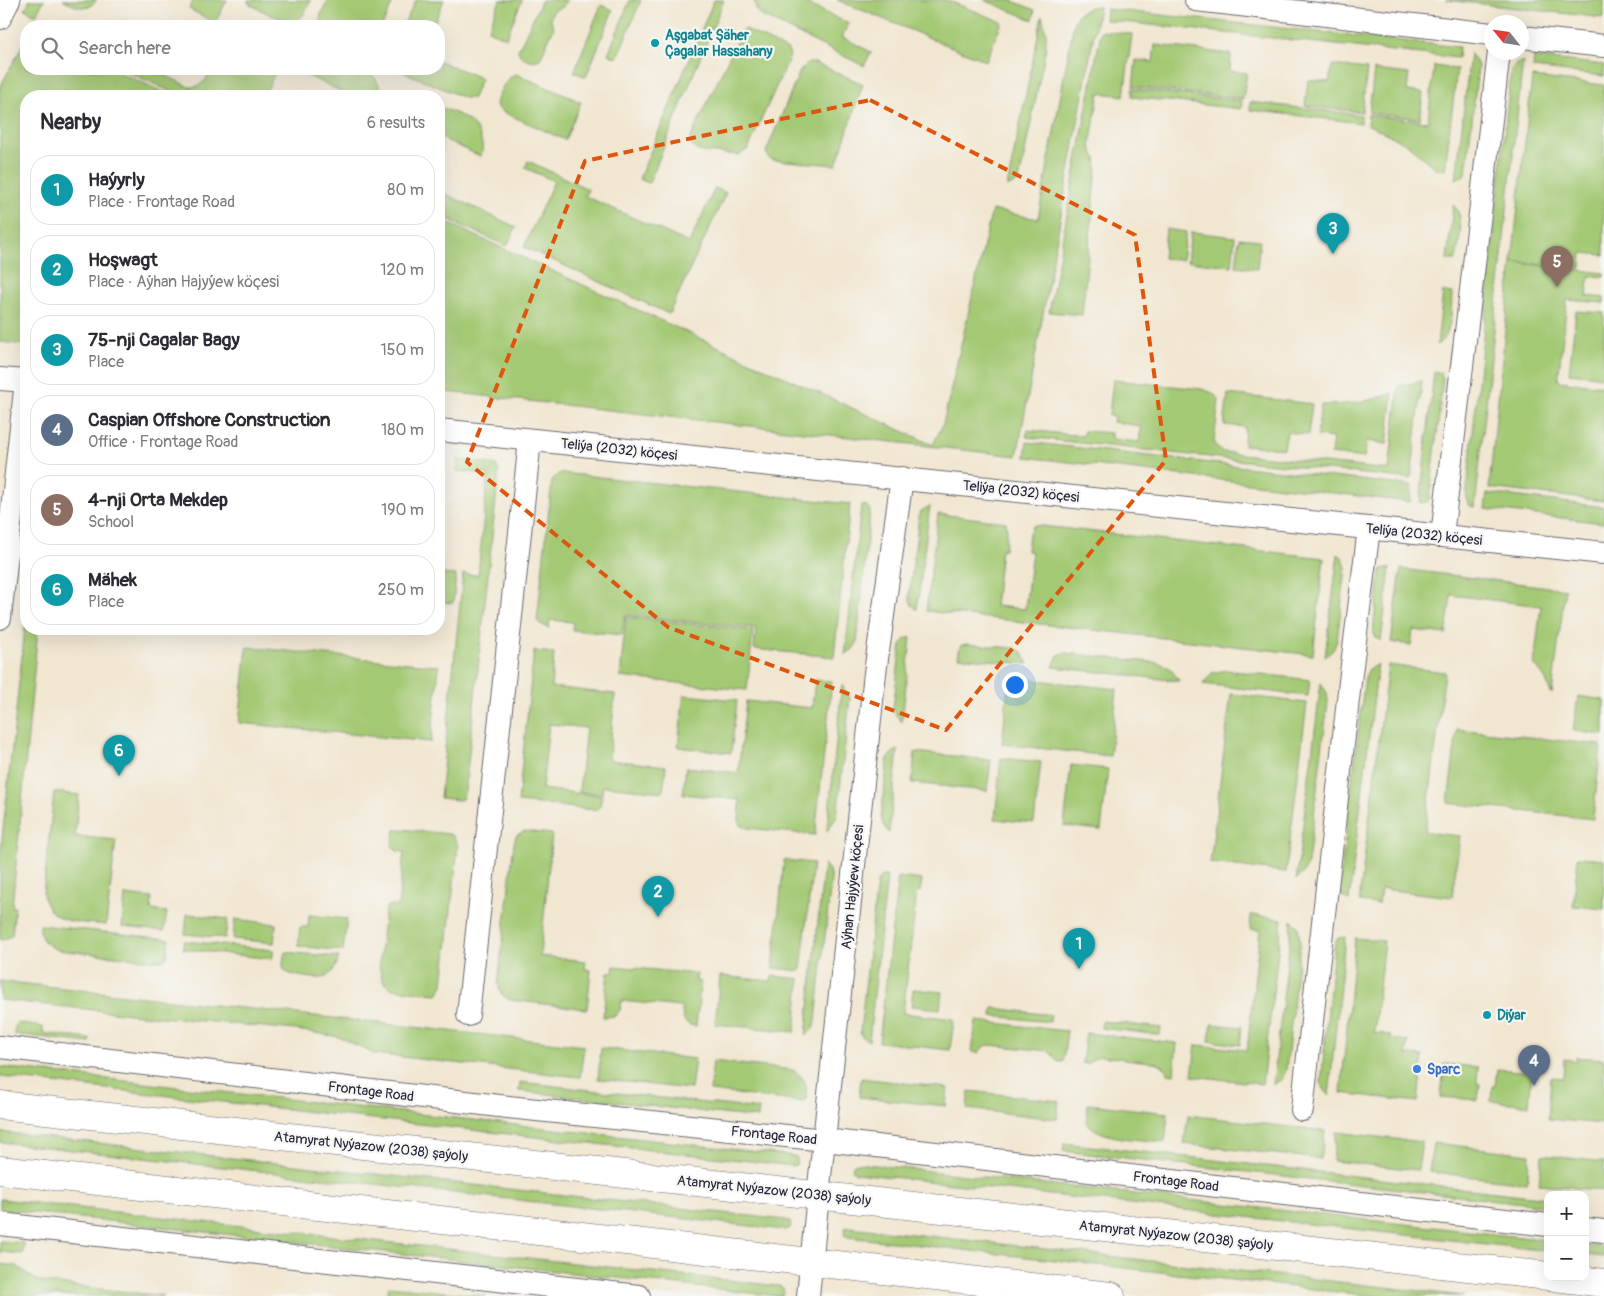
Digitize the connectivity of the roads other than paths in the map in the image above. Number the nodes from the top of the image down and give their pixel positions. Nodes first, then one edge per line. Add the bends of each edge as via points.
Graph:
1 (9, 0) edge
2 (1196, 0) edge
3 (0, 18) edge
4 (1484, 33) edge
5 (1529, 38) edge
6 (1604, 46) edge
7 (1498, 60) edge
8 (0, 378) edge
9 (20, 380) edge
10 (445, 431) edge
11 (20, 436) edge
12 (530, 440) junction
13 (902, 478) junction
14 (1369, 528) junction
15 (1442, 536) junction
16 (1604, 554) edge
17 (0, 618) edge
18 (468, 1015) dead end
19 (0, 1047) edge
20 (0, 1105) edge
21 (1302, 1110) dead end
22 (825, 1140) junction
23 (0, 1170) edge
24 (818, 1195) junction
25 (0, 1224) edge
26 (1544, 1225) edge
27 (1589, 1229) edge
28 (1604, 1231) edge
29 (811, 1263) junction
30 (1544, 1276) edge
31 (1588, 1281) edge
32 (1604, 1283) edge
33 (639, 1296) edge
34 (808, 1296) edge
35 (1112, 1296) edge

1 - 3 street
2 - 4 street
5 - 6 street
7 - 15 street
8 - 9 street
10 - 12 street, Teliýa (2032) köçesi
11 - 17 street
12 - 13 street, Teliýa (2032) köçesi
12 - 18 street
13 - 14 street, Teliýa (2032) köçesi
13 - 22 street, Aýhan Hajyýew köçesi via 876,674
14 - 15 street, Teliýa (2032) köçesi
14 - 21 street
15 - 16 street, Teliýa (2032) köçesi
19 - 22 street, Frontage Road via 518,1108
20 - 24 main road, Atamyrat Nyýazow (2038) şaýoly
22 - 24 street, Aýhan Hajyýew köçesi
22 - 26 street, Frontage Road
23 - 29 main road
24 - 29 street, Aýhan Hajyýew köçesi
24 - 30 main road, Atamyrat Nyýazow (2038) şaýoly
25 - 33 street
27 - 28 street
29 - 34 street, Aýhan Hajyýew köçesi
29 - 35 main road
31 - 32 main road

